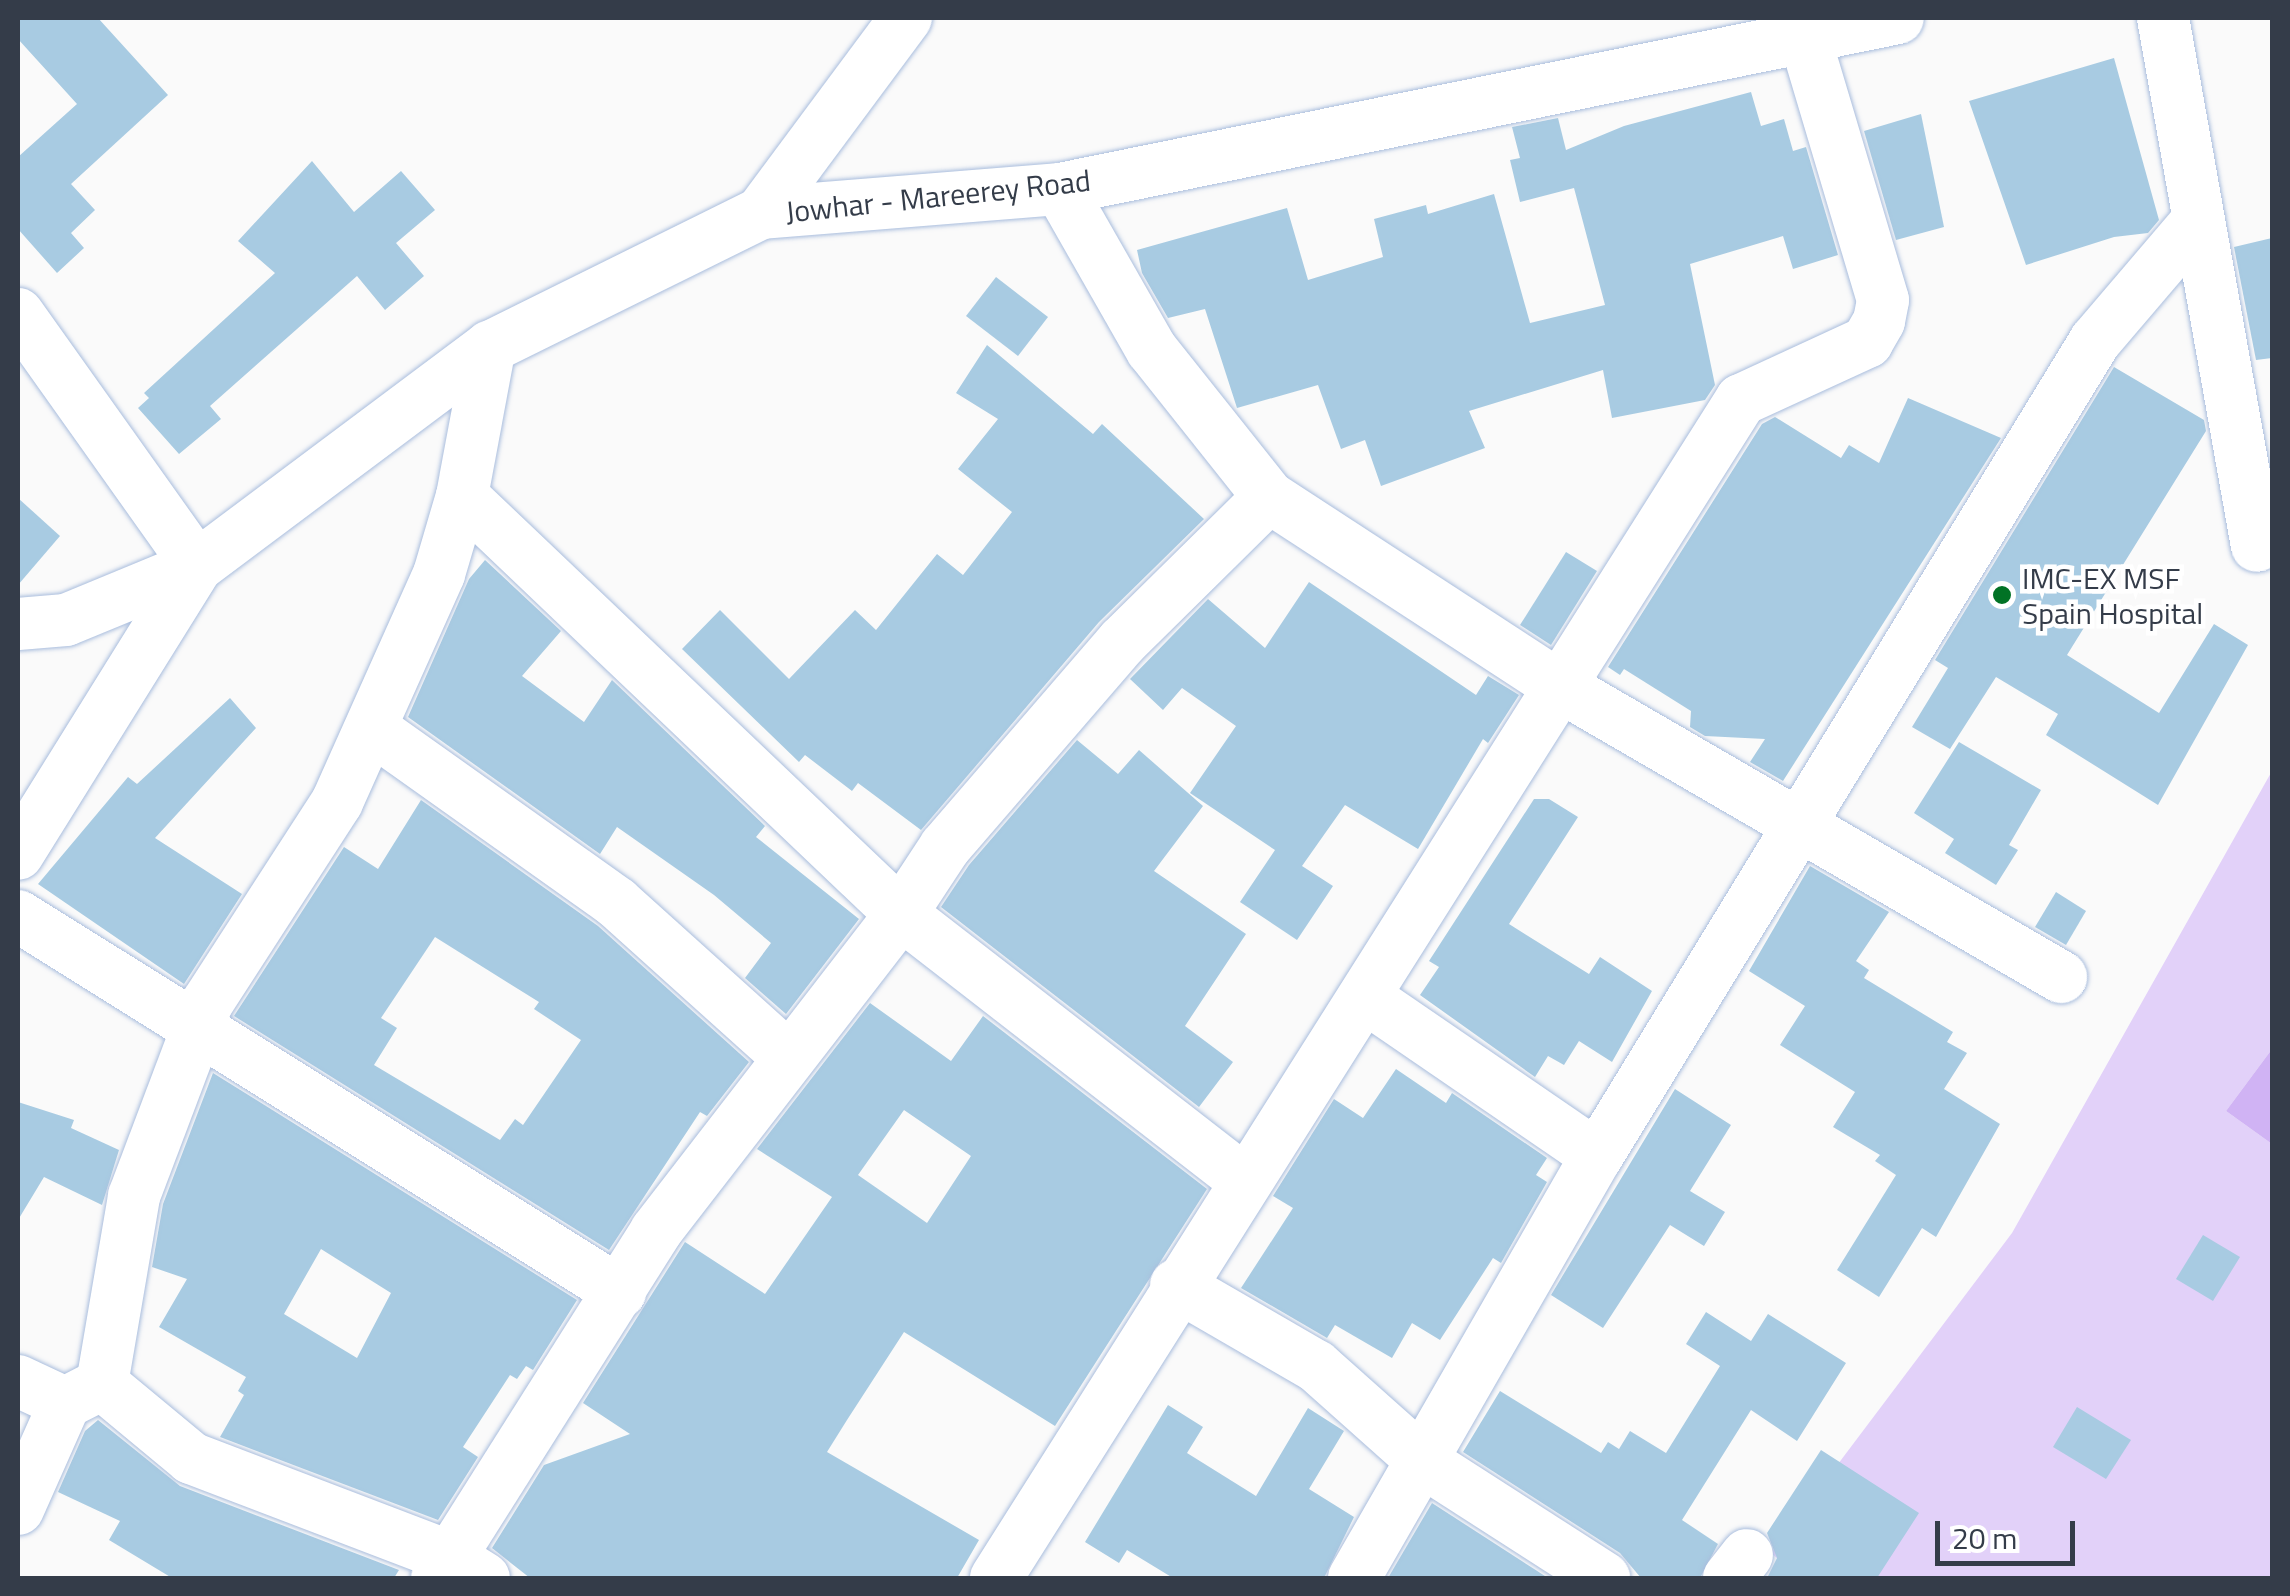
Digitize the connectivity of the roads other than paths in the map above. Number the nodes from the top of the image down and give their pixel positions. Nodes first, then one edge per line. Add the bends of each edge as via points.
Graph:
1 (906, 18) edge
2 (1898, 18) edge
3 (2163, 18) edge
4 (1805, 38) junction
5 (1060, 189) junction
6 (761, 212) junction
7 (2195, 224) junction
8 (18, 314) edge
9 (490, 348) junction
10 (462, 496) junction
11 (1269, 497) junction
12 (2257, 546) dead end
13 (198, 566) junction
14 (18, 624) edge
15 (1556, 684) junction
16 (370, 728) junction
17 (1800, 825) junction
18 (18, 854) edge
19 (900, 914) junction
20 (18, 916) edge
21 (2061, 977) dead end
22 (1365, 997) junction
23 (199, 1025) junction
24 (788, 1057) junction
25 (1597, 1156) junction
26 (1244, 1180) junction
27 (1176, 1285) junction
28 (620, 1292) junction
29 (18, 1381) edge
30 (84, 1394) junction
31 (1425, 1463) junction
32 (18, 1509) edge
33 (457, 1571) edge
34 (996, 1578) edge
35 (1354, 1578) edge
36 (1604, 1578) edge

1 - 6 street
2 - 4 street, Jowhar - Mareerey Road
3 - 7 street
4 - 5 street, Jowhar - Mareerey Road
4 - 15 street via 1883,300 1879,321 1867,342 1741,400
5 - 6 street, Jowhar - Mareerey Road
5 - 11 street via 1152,350
6 - 9 street, Jowhar - Mareerey Road
7 - 12 street
7 - 17 street via 2095,341
8 - 13 street
9 - 10 street
9 - 13 street, Jowhar - Mareerey Road
10 - 16 street via 439,574
10 - 19 street
11 - 15 street
11 - 19 street via 1122,642 998,782
13 - 14 street, Jowhar - Mareerey Road via 66,620
13 - 18 street
15 - 17 street
15 - 22 street
16 - 23 street via 337,802 224,973
16 - 24 street via 617,903
17 - 21 street
17 - 25 street
19 - 24 street
19 - 26 street
20 - 23 street
22 - 25 street
22 - 26 street
23 - 28 street
23 - 30 street via 134,1196
24 - 28 street via 656,1232
25 - 31 street
26 - 27 street
27 - 31 street via 1316,1366
27 - 34 street
28 - 33 street
29 - 30 street
30 - 32 street
30 - 33 street via 191,1458
31 - 35 street
31 - 36 street

